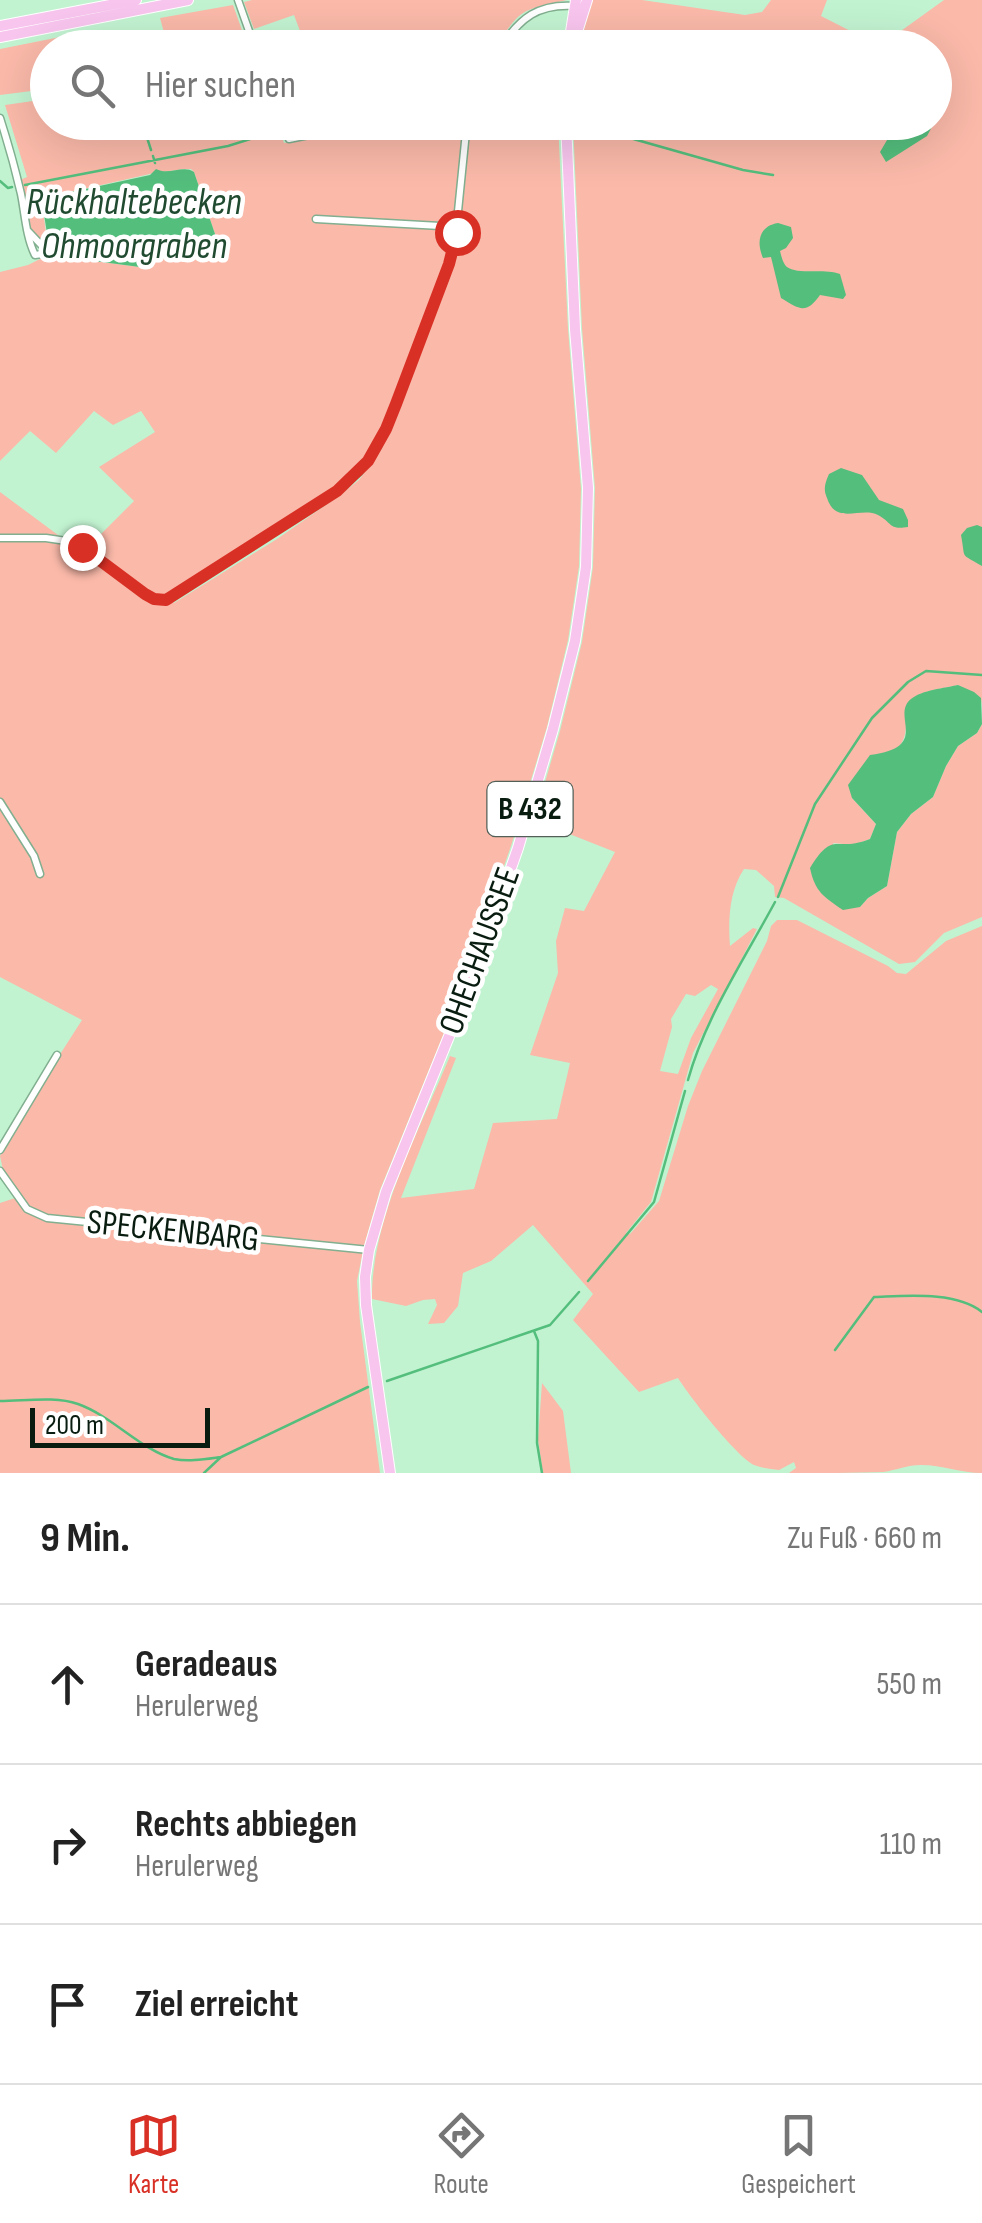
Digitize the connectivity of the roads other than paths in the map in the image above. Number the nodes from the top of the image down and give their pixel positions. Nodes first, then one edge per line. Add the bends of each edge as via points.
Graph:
1 (136, 0) edge
2 (188, 0) edge
3 (238, 0) edge
4 (581, 2) edge
5 (0, 26) edge
6 (36, 30) edge
7 (249, 30) edge
8 (512, 30) edge
9 (574, 30) edge
10 (577, 30) edge
11 (30, 31) edge
12 (0, 37) edge
13 (0, 118) edge
14 (465, 140) edge
15 (567, 140) edge
16 (316, 219) dead end
17 (458, 227) junction
18 (28, 231) dead end
19 (0, 538) edge
20 (0, 802) edge
21 (40, 874) dead end
22 (57, 1055) dead end
23 (0, 1150) edge
24 (0, 1171) edge
25 (369, 1250) junction
26 (390, 1473) edge

1 - 5 main road
2 - 6 main road
3 - 7 street
4 - 8 street via 526,16
4 - 9 main road
4 - 10 main road
11 - 12 main road
13 - 18 street
14 - 17 street
15 - 25 main road, OHECHAUSSEE / B 432 via 588,488 575,641 518,848
16 - 17 street
17 - 19 street via 386,429 368,461 337,491 166,600 145,594 73,542
20 - 21 street
22 - 23 street
24 - 25 street, SPECKENBARG via 27,1210 48,1218
25 - 26 main road, OHECHAUSSEE / B 432 via 366,1305

